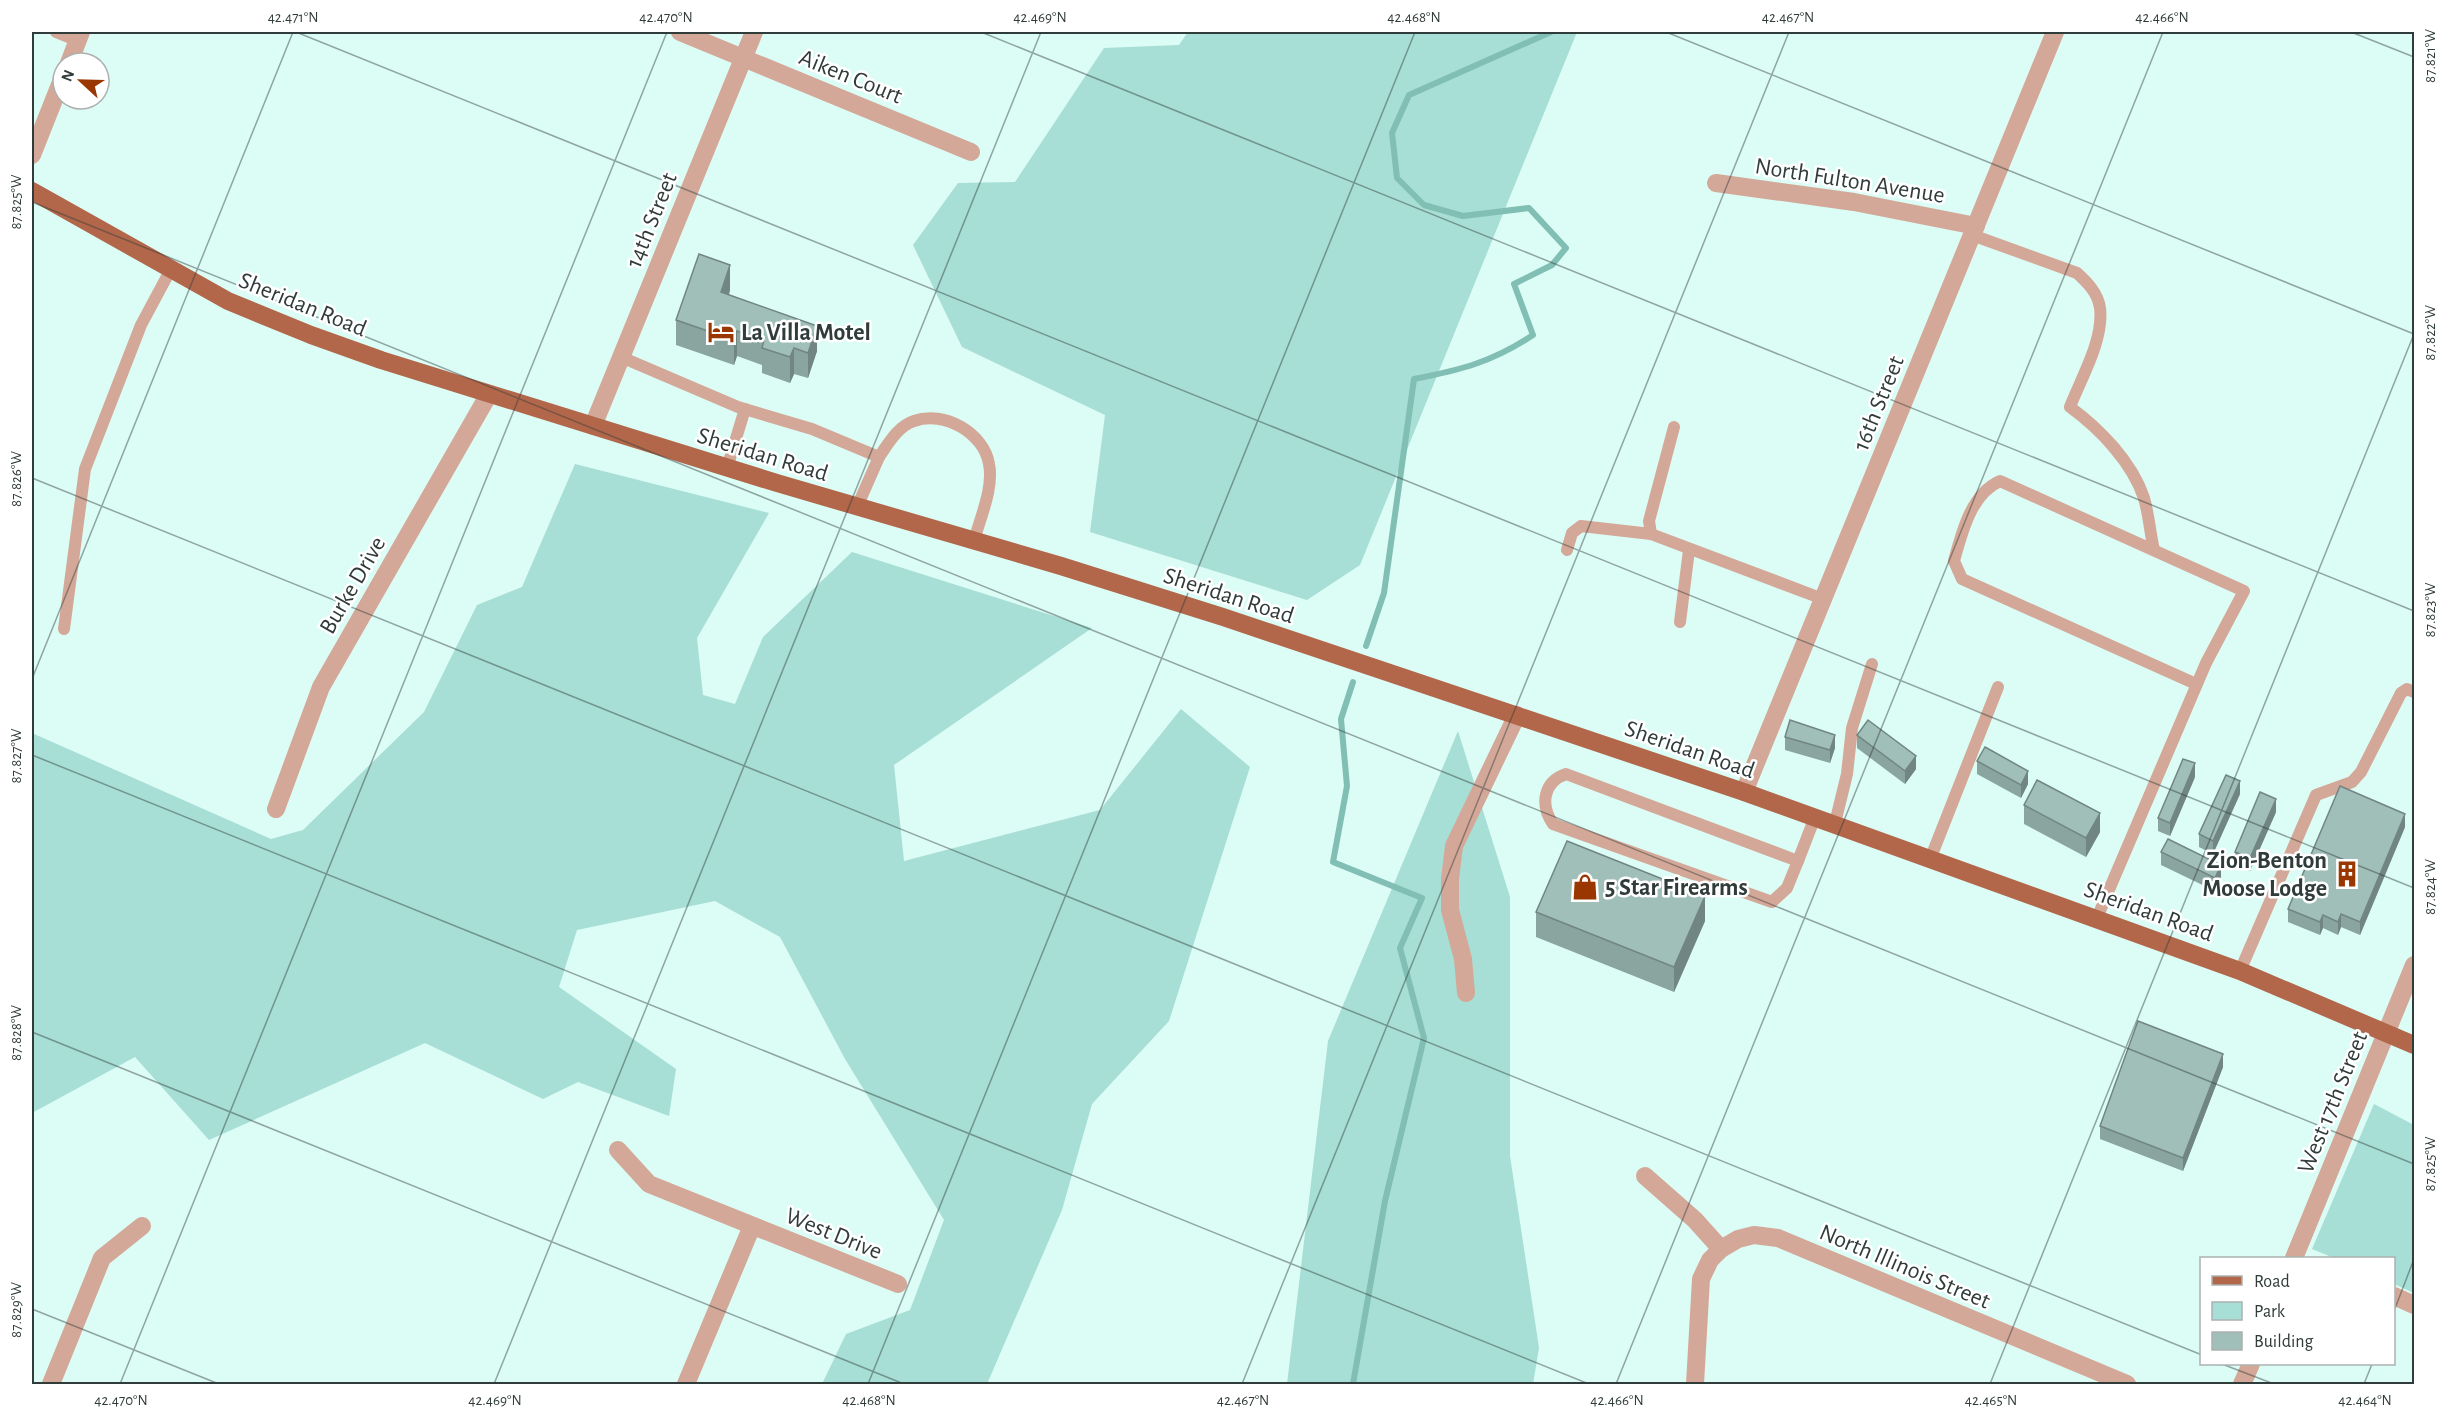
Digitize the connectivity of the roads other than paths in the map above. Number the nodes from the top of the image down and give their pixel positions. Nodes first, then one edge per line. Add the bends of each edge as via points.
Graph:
1 (56, 32) edge
2 (680, 32) edge
3 (754, 32) edge
4 (2055, 32) edge
5 (80, 36) edge
6 (74, 51) edge
7 (743, 58) junction
8 (51, 107) edge
9 (971, 152) dead end
10 (32, 155) edge
11 (1716, 183) dead end
12 (32, 192) edge
13 (1974, 230) junction
14 (171, 269) junction
15 (621, 357) junction
16 (489, 394) junction
17 (744, 409) junction
18 (593, 426) junction
19 (1674, 427) dead end
20 (879, 457) junction
21 (727, 468) junction
22 (858, 507) junction
23 (1651, 534) junction
24 (974, 541) junction
25 (1568, 550) dead end
26 (1689, 550) junction
27 (2154, 550) junction
28 (1823, 599) junction
29 (1680, 622) dead end
30 (64, 630) dead end
31 (1872, 664) dead end
32 (2196, 684) junction
33 (1998, 687) dead end
34 (2415, 692) edge
35 (1517, 716) junction
36 (1744, 792) junction
37 (276, 809) dead end
38 (1815, 817) junction
39 (1835, 824) junction
40 (1931, 857) junction
41 (1798, 861) junction
42 (2097, 918) junction
43 (2415, 964) edge
44 (2240, 971) junction
45 (1466, 993) dead end
46 (2387, 1032) junction
47 (2415, 1045) edge
48 (618, 1150) dead end
49 (1645, 1176) dead end
50 (142, 1226) dead end
51 (752, 1226) junction
52 (1721, 1249) junction
53 (2297, 1257) edge
54 (898, 1284) dead end
55 (2395, 1296) edge
56 (2415, 1305) edge
57 (2251, 1365) edge
58 (51, 1384) edge
59 (686, 1384) edge
60 (1695, 1384) edge
61 (2127, 1384) edge
62 (2242, 1384) edge

1 - 5 lane
2 - 7 street, Aiken Court
3 - 7 street, 14th Street
4 - 13 street, 16th Street
5 - 6 street
7 - 9 street, Aiken Court
7 - 15 street, 14th Street
8 - 10 street
11 - 13 street, North Fulton Avenue via 1854,202
12 - 14 main road, Sheridan Road
13 - 27 lane via 2077,273 2091,285 2100,307 2097,333 2070,407 2116,450 2134,476 2144,498
13 - 28 street, 16th Street
14 - 16 main road, Sheridan Road via 228,301 311,336
14 - 30 lane via 141,325 85,469
15 - 17 lane
15 - 18 street, 14th Street
16 - 18 main road, Sheridan Road
16 - 37 street, Burke Drive via 321,687
17 - 20 lane via 812,429
17 - 21 lane
18 - 21 main road, Sheridan Road
19 - 23 lane via 1650,521
20 - 22 lane
20 - 24 lane via 898,431 912,421 942,420 971,432 986,449 990,466
21 - 22 main road, Sheridan Road
22 - 24 main road, Sheridan Road
23 - 25 lane via 1581,526 1572,533
23 - 26 lane
24 - 35 main road, Sheridan Road via 1223,618
26 - 28 lane
26 - 29 lane
27 - 32 lane via 2244,591
27 - 32 lane via 2000,481 1986,487 1965,523 1953,561 1962,579
28 - 36 street, 16th Street
31 - 39 lane via 1852,728 1847,774
32 - 42 lane
33 - 40 lane
34 - 44 lane via 2407,689 2401,693 2361,772 2352,782 2316,795
35 - 36 main road, Sheridan Road
35 - 45 street via 1454,846 1450,910
36 - 38 main road, Sheridan Road
38 - 39 main road, Sheridan Road
38 - 41 lane
39 - 40 main road, Sheridan Road
40 - 42 main road, Sheridan Road
41 - 41 lane via 1787,888 1772,902 1553,824 1545,812 1545,793 1554,778 1566,774
42 - 44 main road, Sheridan Road
43 - 46 street, West 17th Street
44 - 46 main road, Sheridan Road
46 - 47 main road, Sheridan Road
46 - 53 street, West 17th Street
48 - 51 street, West Drive via 649,1184
49 - 52 street
50 - 58 street via 102,1258
51 - 54 street, West Drive
51 - 59 street
52 - 60 street, North Illinois Street via 1710,1260 1701,1279
52 - 61 street, North Illinois Street via 1755,1235 1778,1238
55 - 56 street
57 - 62 street

